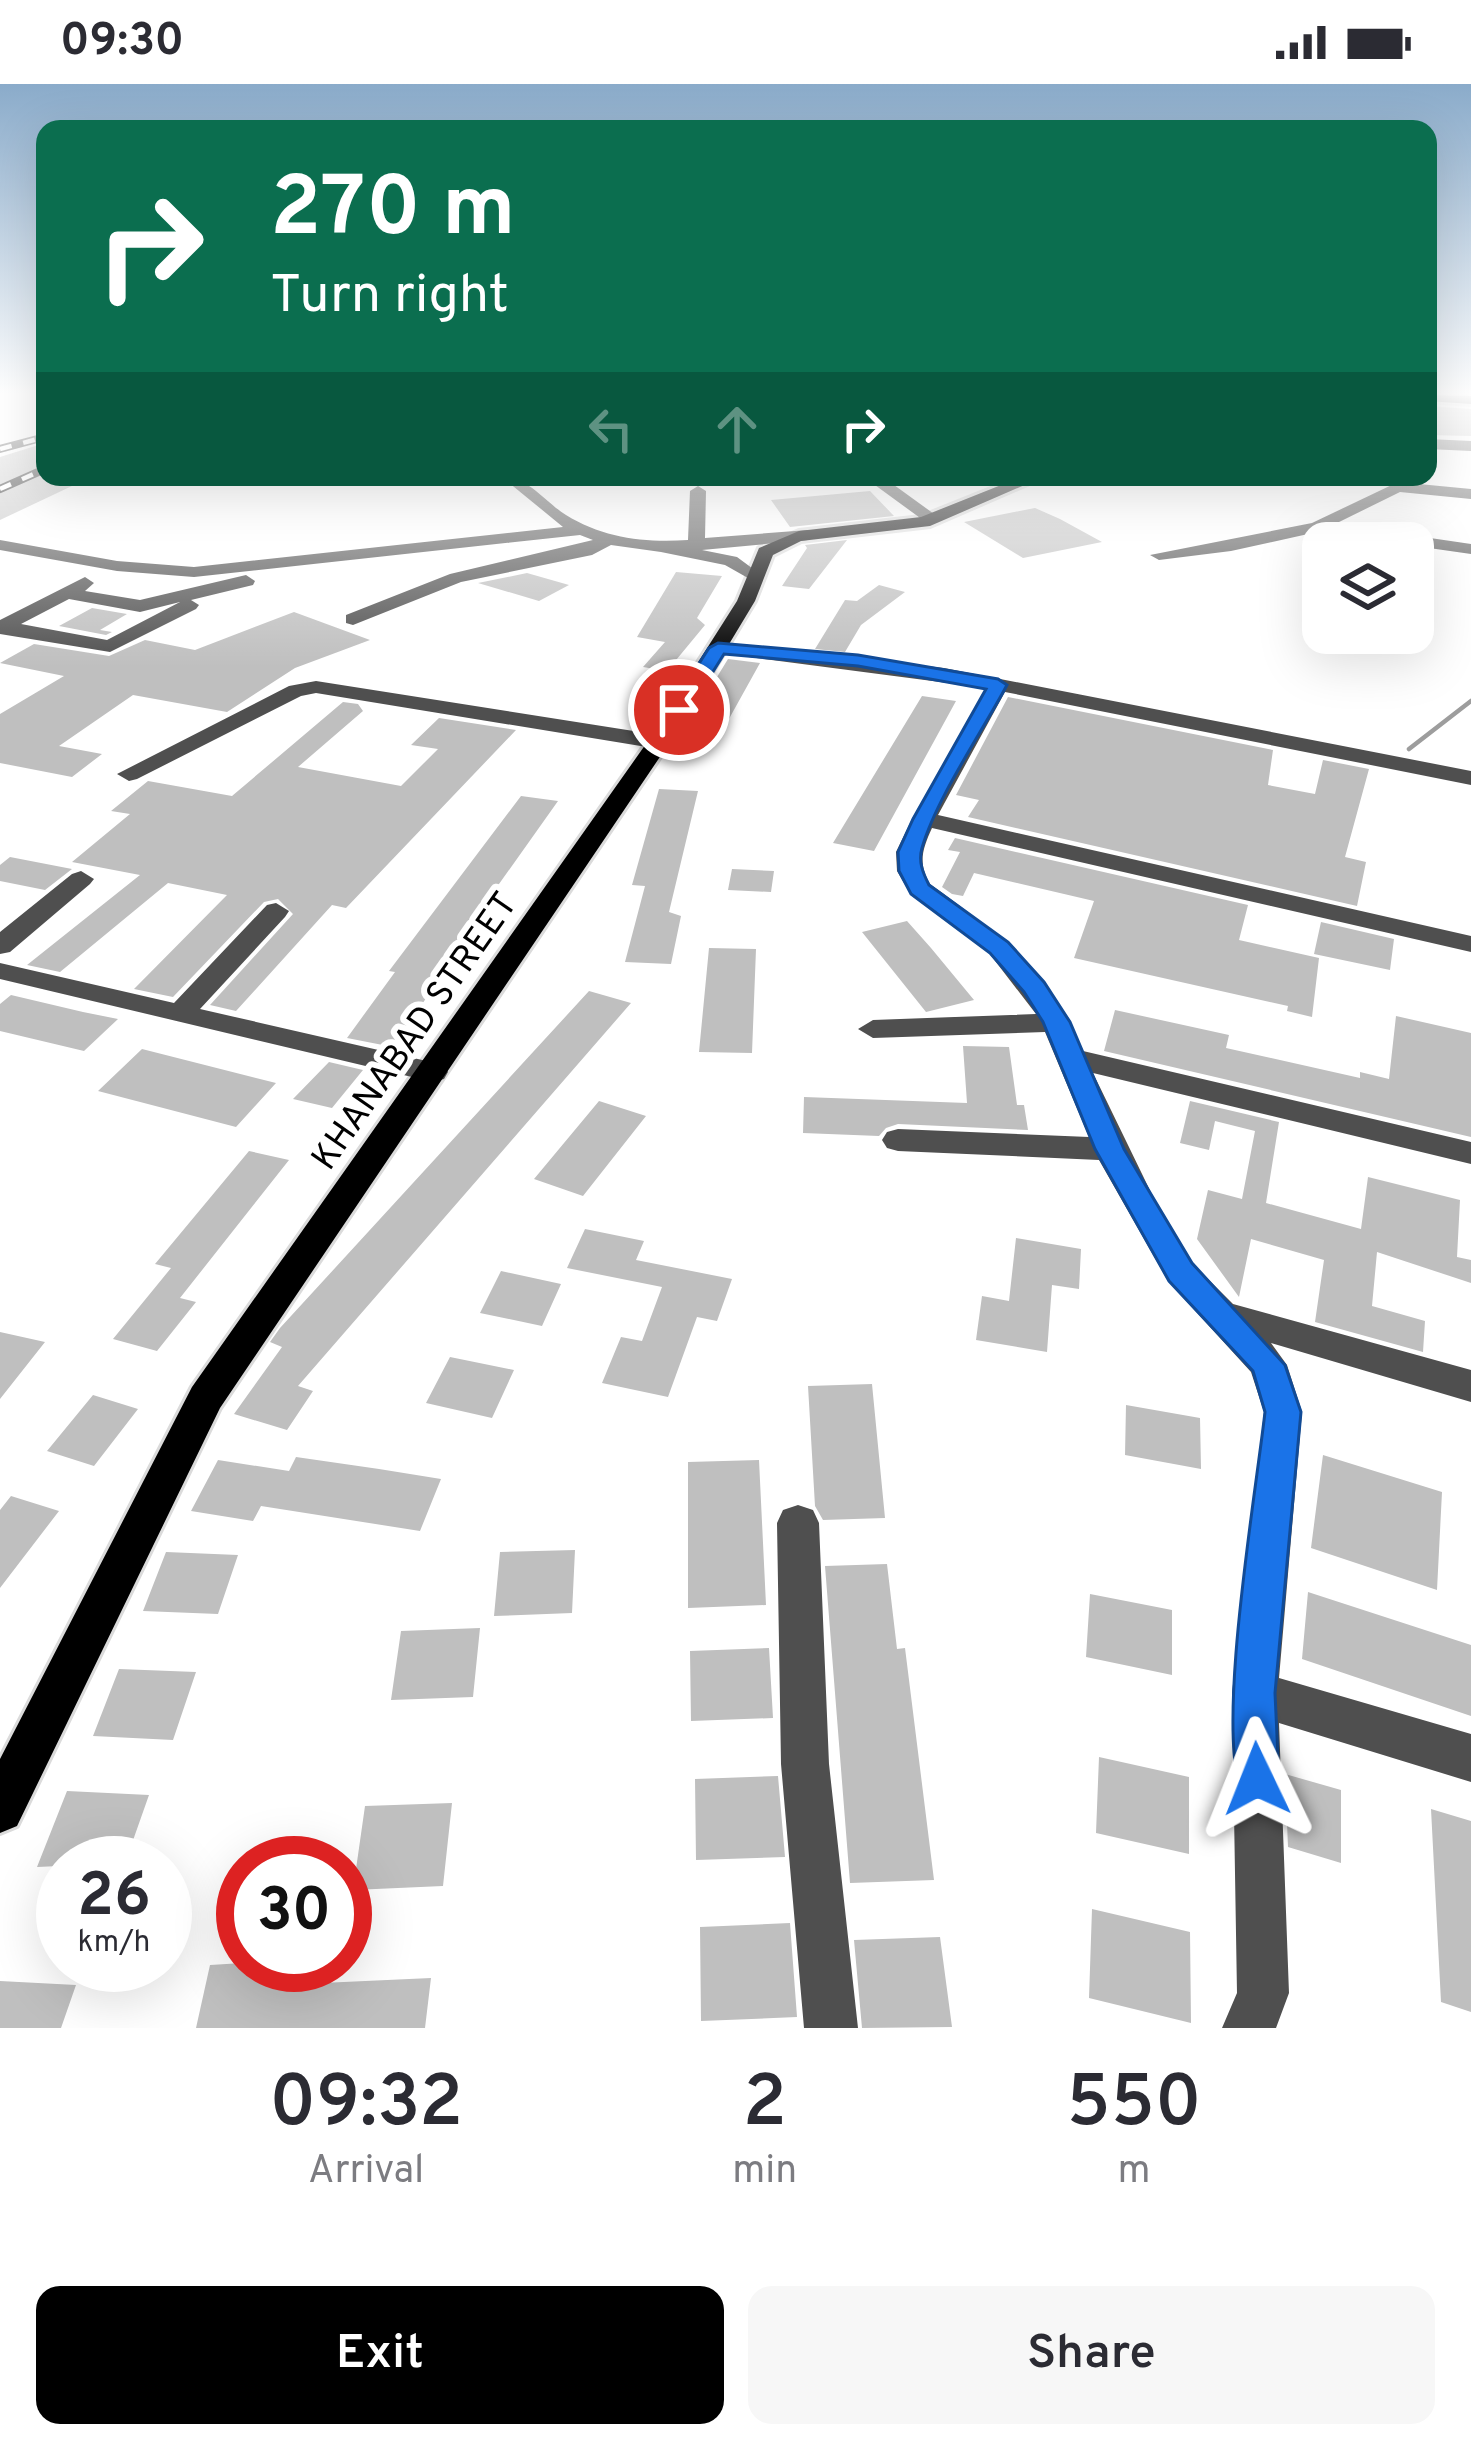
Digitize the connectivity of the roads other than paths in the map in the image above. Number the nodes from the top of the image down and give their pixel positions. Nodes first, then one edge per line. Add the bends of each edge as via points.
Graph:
1 (520, 486) edge
2 (885, 486) edge
3 (1014, 486) edge
4 (698, 491) dead end
5 (1471, 494) edge
6 (933, 520) junction
7 (1327, 522) edge
8 (1302, 530) edge
9 (577, 531) junction
10 (808, 535) junction
11 (605, 541) junction
12 (1434, 544) edge
13 (0, 545) edge
14 (695, 546) junction
15 (661, 547) junction
16 (1471, 549) edge
17 (1160, 555) dead end
18 (298, 564) junction
19 (117, 566) junction
20 (755, 577) junction
21 (211, 591) junction
22 (67, 593) junction
23 (161, 603) junction
24 (353, 620) dead end
25 (2, 628) edge
26 (94, 644) junction
27 (718, 648) junction
28 (998, 685) junction
29 (659, 742) junction
30 (129, 774) dead end
31 (1471, 778) edge
32 (924, 819) junction
33 (81, 880) dead end
34 (276, 910) dead end
35 (1471, 944) edge
36 (0, 946) edge
37 (0, 971) edge
38 (181, 1012) junction
39 (1056, 1022) junction
40 (873, 1029) dead end
41 (1072, 1058) junction
42 (434, 1072) junction
43 (898, 1140) dead end
44 (1110, 1149) junction
45 (1471, 1153) edge
46 (1225, 1316) junction
47 (1471, 1386) edge
48 (798, 1523) dead end
49 (1255, 1693) junction
50 (1471, 1758) edge
51 (0, 1809) edge
52 (831, 2028) edge
53 (1249, 2028) edge

1 - 9 street
2 - 6 street
3 - 6 main road, KHANABAD STREET
4 - 14 street
5 - 7 street via 1398,487
6 - 10 main road, KHANABAD STREET
8 - 17 street
9 - 11 street
9 - 18 street
10 - 14 street
10 - 20 main road, KHANABAD STREET via 772,546
11 - 15 street
11 - 24 street via 457,578
12 - 16 street
13 - 19 street
14 - 15 street
15 - 20 street via 730,561
18 - 19 street via 194,572
18 - 21 street
19 - 22 street
20 - 27 main road, KHANABAD STREET
21 - 23 street
21 - 26 street via 123,643
22 - 23 street
22 - 25 street
23 - 26 street
25 - 26 street
27 - 28 street
27 - 29 main road, KHANABAD STREET
28 - 31 street
28 - 32 street
29 - 30 street via 316,687 296,689
29 - 42 main road, KHANABAD STREET
32 - 35 street
32 - 39 street via 909,852 920,889 999,947
33 - 36 street
34 - 38 street
37 - 38 street
38 - 42 street
39 - 40 street
39 - 41 street
41 - 44 street
41 - 45 street
42 - 51 main road, KHANABAD STREET via 206,1398
43 - 44 street
44 - 46 street via 1180,1272
46 - 47 street
46 - 49 street via 1268,1365 1283,1412
48 - 52 street via 805,1764
49 - 50 street
49 - 53 street via 1263,1993

